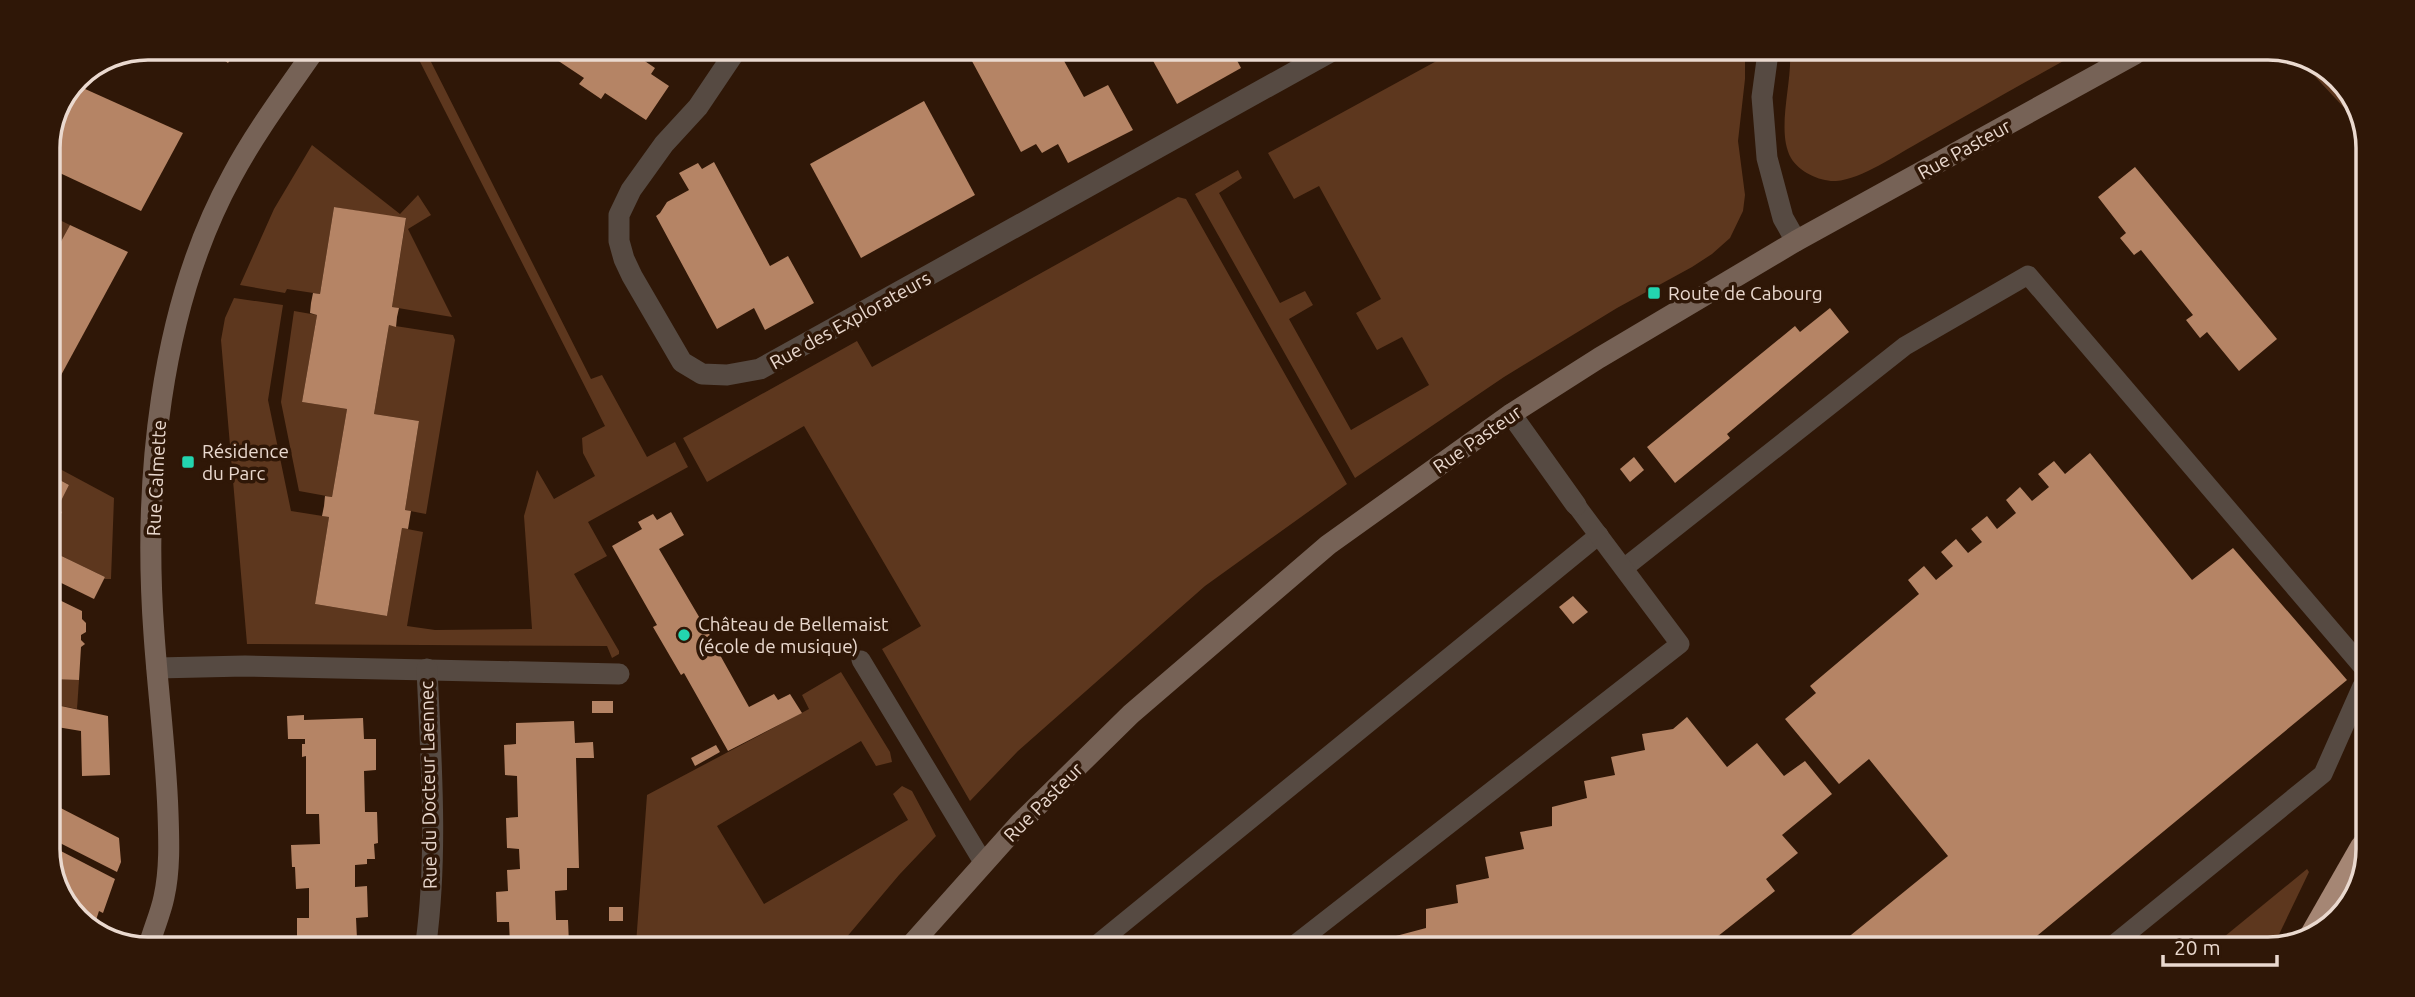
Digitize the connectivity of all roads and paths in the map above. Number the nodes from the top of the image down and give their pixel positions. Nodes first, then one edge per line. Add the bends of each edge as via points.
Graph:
1 (308, 60) edge
2 (724, 60) edge
3 (1316, 60) edge
4 (1767, 60) edge
5 (2124, 60) edge
6 (1797, 241) junction
7 (1511, 414) junction
8 (1576, 505) joint
9 (1598, 535) junction
10 (1624, 568) junction
11 (2356, 659) edge
12 (861, 660) dead end
13 (156, 668) junction
14 (427, 669) junction
15 (619, 674) dead end
16 (2356, 700) edge
17 (2355, 856) edge
18 (983, 862) junction
19 (2318, 921) edge
20 (152, 937) edge
21 (427, 937) edge
22 (918, 937) edge
23 (1106, 937) edge
24 (1304, 937) edge
25 (2123, 937) edge

1 - 13 main road, Rue Calmette via 231,176 198,253 179,318 162,387 154,450
2 - 3 street, Rue des Explorateurs via 698,107 631,190 619,215 619,241 624,259 681,362 702,373 727,375 760,369
4 - 6 street via 1762,97 1767,158 1783,218
5 - 6 main road, Rue Pasteur
6 - 7 main road, Rue Pasteur
7 - 8 street
7 - 18 main road, Rue Pasteur via 1328,545 1232,626 1131,714
8 - 9 lane
9 - 10 lane
9 - 23 lane
10 - 11 lane via 1905,346 2028,275
10 - 24 lane via 1680,643
12 - 18 lane
13 - 14 street, Rue du Docteur Laennec
13 - 20 main road, Rue Calmette via 169,851 164,897
14 - 15 street, Rue du Docteur Laennec
14 - 21 street, Rue du Docteur Laennec via 433,820
16 - 25 lane via 2323,774
17 - 19 highway
18 - 22 main road, Rue Pasteur

